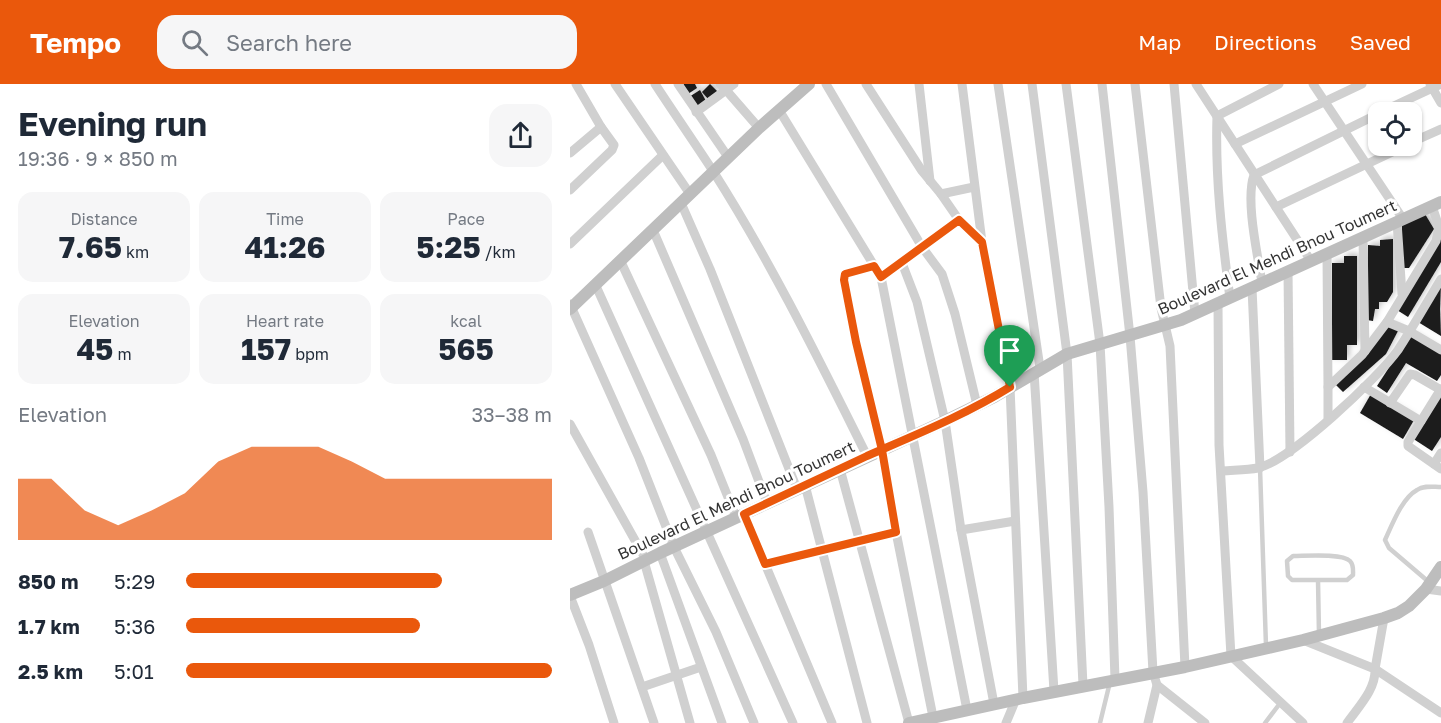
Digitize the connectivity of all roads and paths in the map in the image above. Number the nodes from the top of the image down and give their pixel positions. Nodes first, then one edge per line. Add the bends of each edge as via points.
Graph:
1 (576, 84) edge
2 (615, 84) edge
3 (655, 84) edge
4 (678, 84) edge
5 (809, 84) edge
6 (826, 84) edge
7 (867, 84) edge
8 (919, 84) edge
9 (962, 84) edge
10 (998, 84) edge
11 (1032, 84) edge
12 (1066, 84) edge
13 (1102, 84) edge
14 (1135, 84) edge
15 (1174, 84) edge
16 (1279, 84) edge
17 (1313, 84) edge
18 (1362, 84) edge
19 (1198, 85) edge
20 (726, 86) edge
21 (1434, 86) edge
22 (1324, 102) junction
23 (1402, 102) edge
24 (1441, 103) edge
25 (779, 110) junction
26 (696, 112) junction
27 (1217, 116) junction
28 (1368, 119) edge
29 (601, 127) junction
30 (759, 128) junction
31 (1441, 129) edge
32 (1343, 130) junction
33 (1422, 138) edge
34 (1235, 144) junction
35 (570, 153) edge
36 (663, 155) junction
37 (1383, 156) edge
38 (728, 158) junction
39 (1365, 164) junction
40 (713, 172) junction
41 (1254, 175) junction
42 (930, 181) junction
43 (974, 187) junction
44 (570, 190) edge
45 (941, 194) junction
46 (686, 198) junction
47 (1437, 204) edge
48 (1276, 207) junction
49 (959, 220) junction
50 (1400, 221) junction
51 (653, 230) junction
52 (1363, 237) junction
53 (982, 242) junction
54 (570, 244) edge
55 (922, 247) junction
56 (1327, 254) junction
57 (1311, 261) junction
58 (621, 262) junction
59 (902, 263) junction
60 (874, 266) junction
61 (1288, 271) junction
62 (881, 277) junction
63 (1441, 279) edge
64 (1257, 285) junction
65 (596, 286) junction
66 (1402, 294) junction
67 (1230, 298) junction
68 (1218, 304) junction
69 (571, 307) edge
70 (1195, 314) junction
71 (1387, 322) junction
72 (1166, 326) junction
73 (1409, 331) junction
74 (1130, 336) junction
75 (1100, 344) junction
76 (1441, 350) edge
77 (1365, 351) junction
78 (1067, 354) junction
79 (1037, 370) junction
80 (1010, 387) junction
81 (1328, 387) junction
82 (1364, 387) junction
83 (1441, 390) edge
84 (1390, 403) junction
85 (977, 405) junction
86 (1328, 418) junction
87 (945, 421) junction
88 (1421, 422) junction
89 (572, 431) edge
90 (913, 435) junction
91 (882, 450) junction
92 (1290, 452) junction
93 (1441, 453) edge
94 (867, 456) junction
95 (1437, 466) edge
96 (1260, 468) junction
97 (840, 469) junction
98 (1222, 471) junction
99 (801, 487) junction
100 (1441, 488) edge
101 (767, 503) junction
102 (740, 516) junction
103 (1015, 521) junction
104 (961, 530) junction
105 (708, 531) junction
106 (588, 532) dead end
107 (896, 532) junction
108 (861, 541) junction
109 (674, 547) junction
110 (821, 551) junction
111 (660, 553) junction
112 (645, 560) junction
113 (765, 564) junction
114 (1441, 567) edge
115 (1318, 580) junction
116 (604, 581) junction
117 (1428, 586) junction
118 (1441, 591) edge
119 (570, 595) edge
120 (1383, 618) junction
121 (1319, 636) junction
122 (1303, 640) junction
123 (1266, 649) junction
124 (1232, 656) junction
125 (701, 667) junction
126 (1185, 667) junction
127 (1375, 669) junction
128 (1153, 672) junction
129 (676, 674) junction
130 (1113, 679) junction
131 (1157, 685) junction
132 (1083, 686) junction
133 (642, 687) junction
134 (1054, 691) junction
135 (1019, 698) junction
136 (1281, 702) junction
137 (994, 704) junction
138 (967, 710) junction
139 (1441, 713) edge
140 (933, 717) junction
141 (614, 723) edge
142 (654, 723) edge
143 (690, 723) edge
144 (722, 723) edge
145 (754, 723) edge
146 (793, 723) edge
147 (832, 723) edge
148 (867, 723) edge
149 (909, 723) edge
150 (1006, 723) edge
151 (1100, 723) edge
152 (1149, 723) edge
153 (1205, 723) edge
154 (1265, 723) edge
155 (1303, 723) edge
156 (1347, 723) edge

1 - 29 street
2 - 36 street
3 - 40 street
4 - 26 street
5 - 25 main road
6 - 55 street
7 - 42 street
8 - 42 street
9 - 43 street
10 - 79 street
11 - 78 street
12 - 75 street
13 - 74 street
14 - 72 street
15 - 70 street
16 - 27 street
17 - 22 street
18 - 22 street
19 - 27 street
20 - 26 street
20 - 30 street
21 - 23 street
21 - 24 street
22 - 32 street
22 - 34 street
25 - 30 main road
25 - 60 street
26 - 38 street
27 - 34 street
27 - 67 street via 1216,159
28 - 32 street
29 - 35 street
29 - 44 street via 614,148
30 - 38 main road
31 - 33 street
32 - 39 street
32 - 41 street
34 - 41 street
36 - 46 street
36 - 54 street
37 - 39 street
38 - 40 main road
39 - 48 street
39 - 50 street
40 - 46 main road
40 - 94 street via 803,330
41 - 48 street
41 - 64 street via 1251,183
42 - 45 street
43 - 45 street
43 - 53 street
45 - 49 street
46 - 51 main road
46 - 99 street via 726,308
47 - 50 main road, Boulevard El Mehdi Bnou Toumert
47 - 66 street via 1438,234
48 - 57 street
49 - 53 street
49 - 55 street
50 - 52 main road, Boulevard El Mehdi Bnou Toumert
50 - 66 street
51 - 58 main road
51 - 101 street
52 - 56 main road, Boulevard El Mehdi Bnou Toumert
52 - 77 street
53 - 80 street
55 - 59 street
55 - 85 street via 947,287
56 - 57 main road, Boulevard El Mehdi Bnou Toumert
56 - 81 street
57 - 61 main road, Boulevard El Mehdi Bnou Toumert
58 - 65 main road
58 - 102 street
59 - 62 street
59 - 87 street via 917,302
60 - 62 street
60 - 91 street via 847,273 844,280
61 - 64 main road, Boulevard El Mehdi Bnou Toumert
61 - 92 street
62 - 90 street
63 - 73 street
64 - 67 main road, Boulevard El Mehdi Bnou Toumert
64 - 96 street
65 - 69 main road
65 - 105 street
66 - 71 street
67 - 68 main road, Boulevard El Mehdi Bnou Toumert
68 - 70 main road, Boulevard El Mehdi Bnou Toumert
68 - 98 street
69 - 109 street
70 - 72 main road, Boulevard El Mehdi Bnou Toumert
71 - 73 street
71 - 77 street
72 - 74 main road, Boulevard El Mehdi Bnou Toumert
72 - 126 street via 1171,360
73 - 76 street
73 - 82 street via 1389,362
74 - 75 main road, Boulevard El Mehdi Bnou Toumert
74 - 128 street
75 - 78 main road, Boulevard El Mehdi Bnou Toumert
75 - 130 street
77 - 81 street
78 - 79 main road, Boulevard El Mehdi Bnou Toumert
78 - 132 street
79 - 80 main road, Boulevard El Mehdi Bnou Toumert
79 - 134 street
80 - 85 main road, Boulevard El Mehdi Bnou Toumert
80 - 103 street
81 - 86 street
82 - 84 street
82 - 86 street
83 - 84 street via 1410,374
83 - 88 street
84 - 88 street
85 - 87 main road, Boulevard El Mehdi Bnou Toumert
86 - 92 street
87 - 90 main road, Boulevard El Mehdi Bnou Toumert
87 - 104 street
88 - 95 street via 1408,446
89 - 112 street
90 - 91 main road, Boulevard El Mehdi Bnou Toumert
90 - 138 street
91 - 94 main road, Boulevard El Mehdi Bnou Toumert
91 - 107 street
92 - 96 street
93 - 95 street
94 - 97 main road, Boulevard El Mehdi Bnou Toumert
96 - 98 street
96 - 123 lane
97 - 99 main road, Boulevard El Mehdi Bnou Toumert
97 - 108 street
98 - 124 street
99 - 101 main road, Boulevard El Mehdi Bnou Toumert
99 - 110 street
100 - 117 lane via 1416,490 1396,513 1385,540 1389,549
101 - 102 main road, Boulevard El Mehdi Bnou Toumert
102 - 105 main road, Boulevard El Mehdi Bnou Toumert
102 - 113 street
103 - 104 street
103 - 135 street
104 - 137 street
105 - 109 main road, Boulevard El Mehdi Bnou Toumert
105 - 146 street
106 - 116 street
107 - 108 street
107 - 140 street
108 - 110 street
108 - 149 street
109 - 111 main road, Boulevard El Mehdi Bnou Toumert
109 - 145 street via 716,632
110 - 113 street
110 - 148 street
111 - 112 main road, Boulevard El Mehdi Bnou Toumert
111 - 125 street
112 - 116 main road, Boulevard El Mehdi Bnou Toumert
112 - 129 street
113 - 147 street
114 - 117 main road
115 - 115 lane via 1292,580 1287,561 1293,556 1340,557 1353,566 1353,575 1347,580
115 - 121 lane
116 - 119 main road, Boulevard El Mehdi Bnou Toumert
116 - 133 street
117 - 118 street
117 - 120 main road via 1409,606
119 - 141 street
120 - 121 main road
120 - 127 street
121 - 122 main road
122 - 123 main road
122 - 127 street
123 - 124 main road
124 - 126 main road
124 - 136 street
125 - 129 street
125 - 144 street
126 - 128 main road
127 - 139 street
127 - 156 street via 1373,686
128 - 130 main road
128 - 131 street
129 - 133 street
129 - 143 street
130 - 132 main road
130 - 151 lane
131 - 152 street
131 - 153 street
132 - 134 main road
133 - 142 street
134 - 135 main road
135 - 137 main road
135 - 150 street
136 - 154 lane
136 - 155 street
137 - 138 main road
138 - 140 main road
140 - 149 main road

